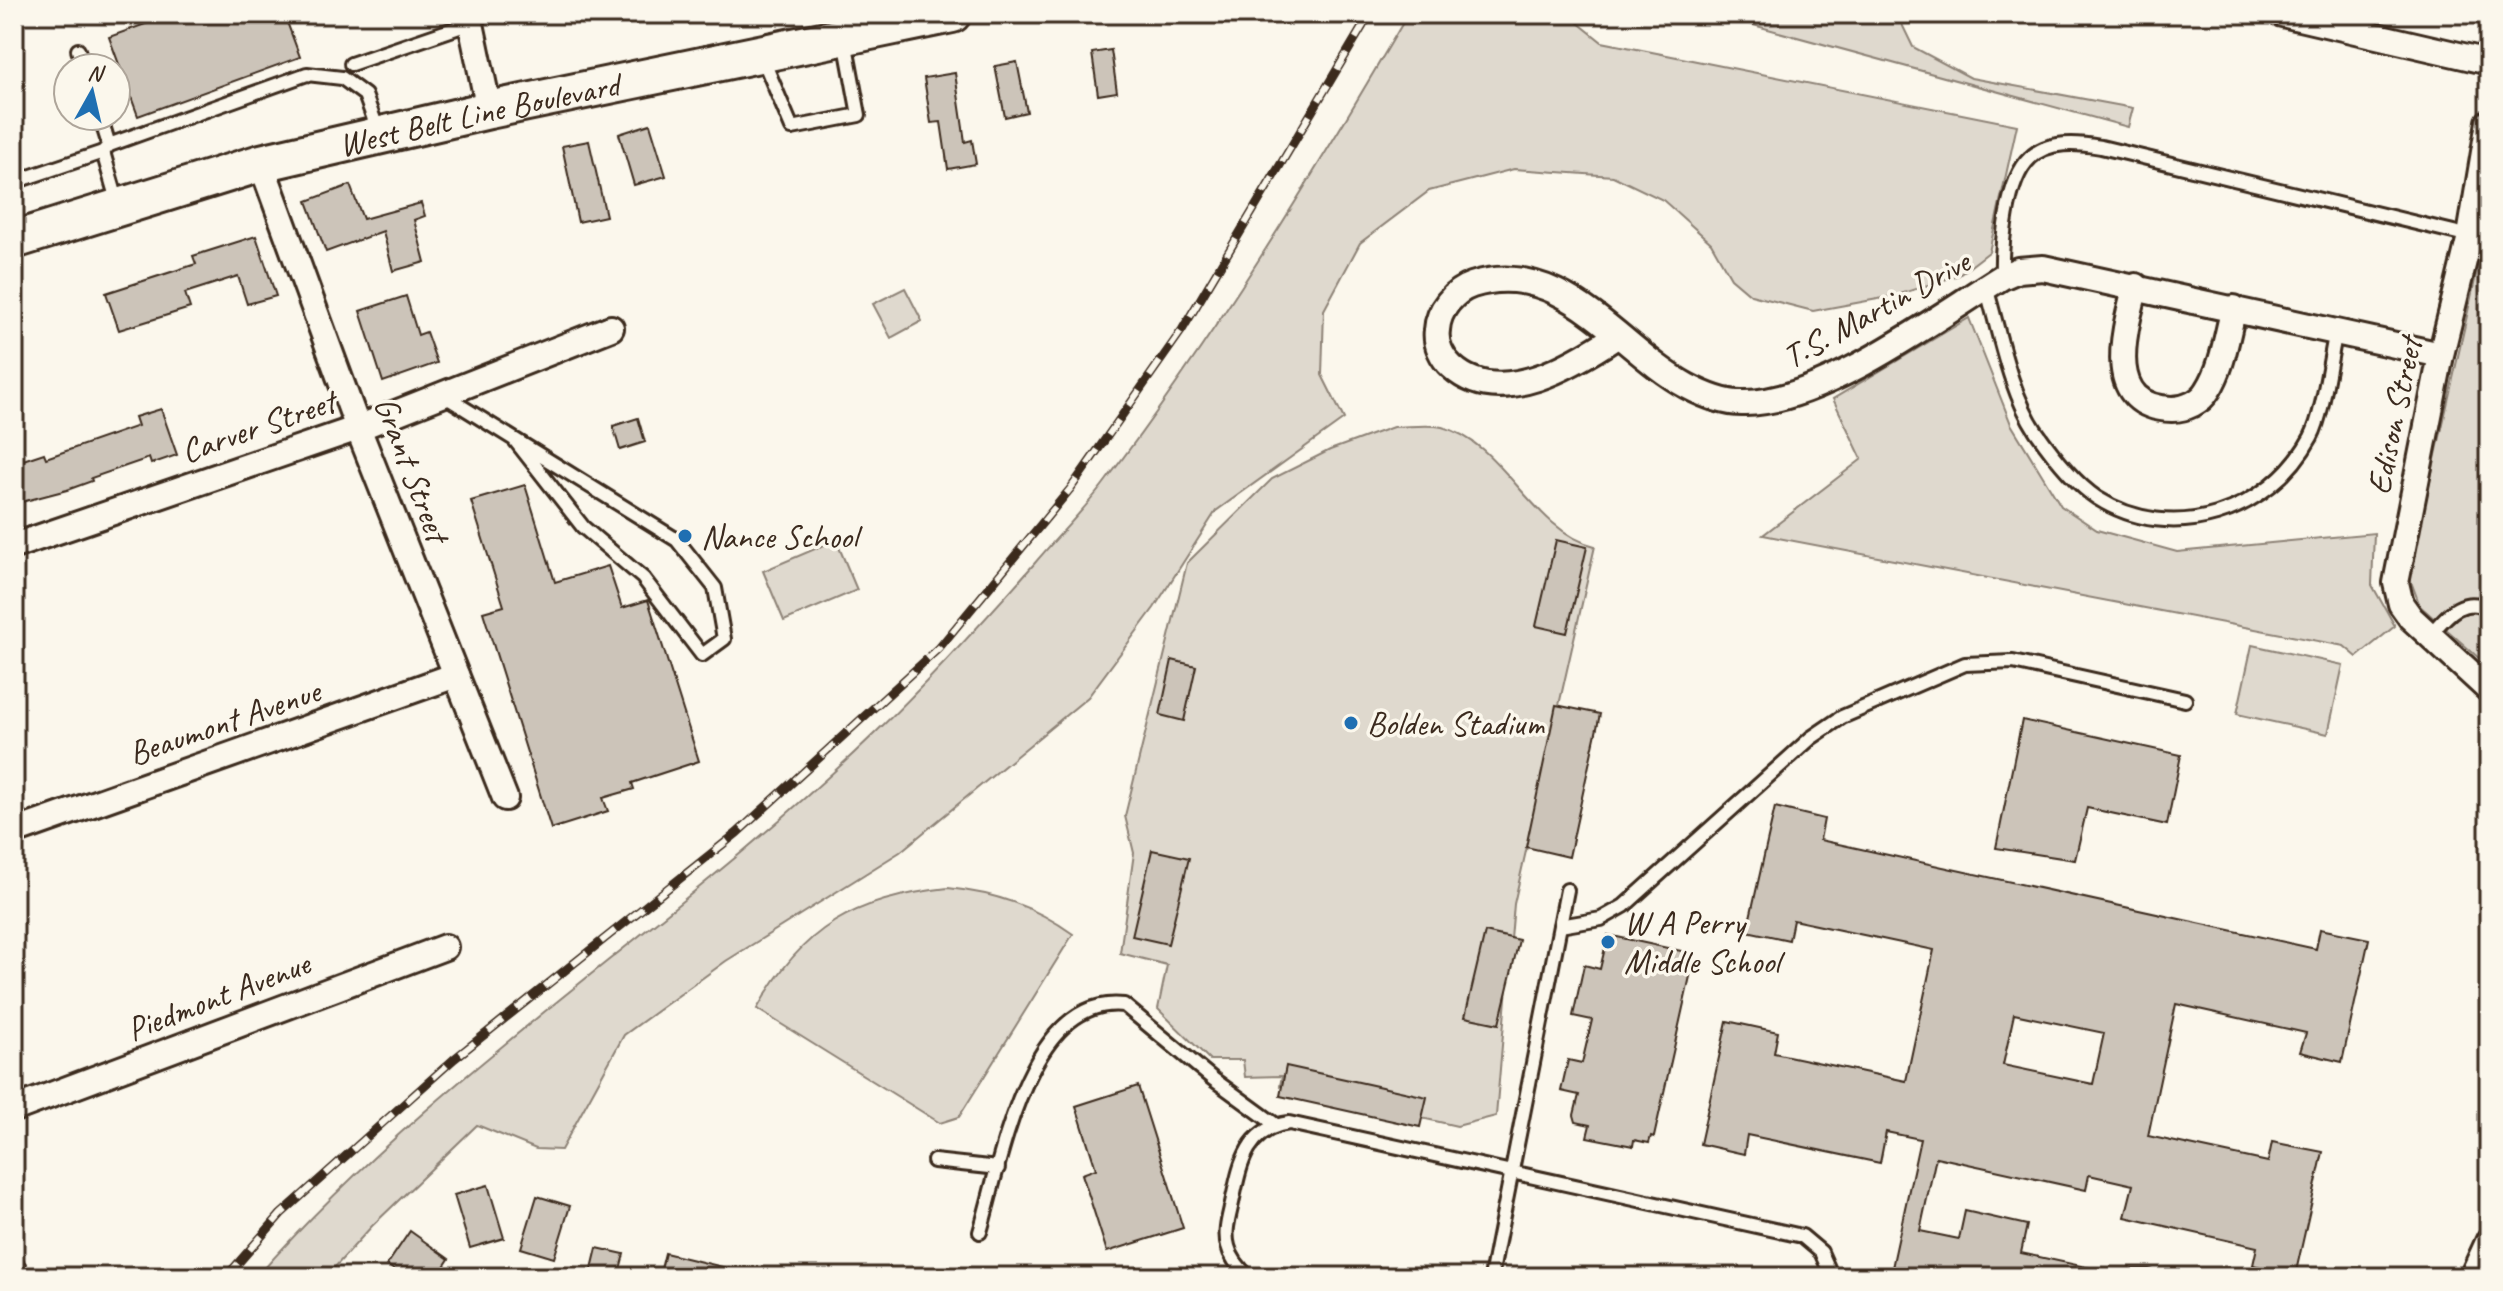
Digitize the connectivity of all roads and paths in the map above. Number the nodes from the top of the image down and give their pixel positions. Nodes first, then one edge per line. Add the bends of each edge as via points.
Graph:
1 (952, 14) edge
2 (2282, 14) edge
3 (470, 18) edge
4 (844, 37) junction
5 (761, 54) junction
6 (2489, 62) edge
7 (351, 64) dead end
8 (489, 110) junction
9 (2489, 122) edge
10 (103, 132) edge
11 (380, 136) junction
12 (106, 148) junction
13 (261, 163) junction
14 (14, 182) edge
15 (119, 207) junction
16 (2470, 236) junction
17 (14, 240) edge
18 (1994, 282) junction
19 (2136, 286) junction
20 (2234, 308) junction
21 (611, 328) dead end
22 (2336, 331) junction
23 (1618, 335) junction
24 (2441, 355) junction
25 (443, 395) junction
26 (358, 428) junction
27 (514, 439) junction
28 (14, 546) edge
29 (2489, 609) edge
30 (2428, 637) junction
31 (456, 675) junction
32 (2489, 690) edge
33 (2185, 700) dead end
34 (505, 798) dead end
35 (14, 832) edge
36 (1567, 890) dead end
37 (1560, 926) junction
38 (445, 947) dead end
39 (14, 1109) edge
40 (1276, 1125) junction
41 (934, 1161) dead end
42 (998, 1168) junction
43 (1513, 1171) junction
44 (980, 1232) dead end
45 (2489, 1240) edge
46 (1249, 1277) edge
47 (1491, 1277) edge
48 (1832, 1277) edge
49 (2128, 1277) edge
50 (2149, 1277) edge
51 (2472, 1277) edge

1 - 4 main road, West Belt Line Boulevard
2 - 6 street
3 - 7 lane
3 - 8 street
4 - 5 main road, West Belt Line Boulevard
4 - 5 lane via 859,115 792,128
5 - 8 main road, West Belt Line Boulevard
8 - 11 main road, West Belt Line Boulevard
9 - 16 street, Edison Street
10 - 12 lane
11 - 12 lane via 365,95 342,78 307,74
11 - 13 main road, West Belt Line Boulevard
12 - 14 lane
12 - 15 lane
13 - 15 main road, West Belt Line Boulevard
13 - 26 street, Grant Street
15 - 17 main road, West Belt Line Boulevard
16 - 18 lane via 2072,144 2043,149 2023,167
16 - 24 street, Edison Street
18 - 19 street, T.S. Martin Drive via 2018,270 2043,268
18 - 22 lane via 2011,371 2037,432 2098,498 2163,520 2216,517 2252,499 2284,473 2313,435
18 - 23 street, T.S. Martin Drive via 1831,381 1761,403 1731,402 1688,387
19 - 20 street, T.S. Martin Drive
19 - 20 street via 2122,345 2124,370 2142,400 2162,408 2187,407 2207,392
20 - 22 street, T.S. Martin Drive
21 - 25 street, Carver Street
22 - 24 street, T.S. Martin Drive
23 - 23 street, T.S. Martin Drive via 1569,298 1505,281 1463,288 1445,307 1437,330 1441,352 1456,371 1500,385 1574,362
24 - 30 street, Edison Street via 2396,583 2401,604
25 - 26 street, Carver Street
25 - 27 lane
26 - 28 street, Carver Street
26 - 31 street, Grant Street
27 - 27 lane via 677,540 715,588 724,639 702,655 643,578 583,527
29 - 30 lane via 2466,604 2453,609
30 - 32 street, Edison Street
31 - 34 street, Grant Street
31 - 35 street, Beaumont Avenue
33 - 37 lane via 2013,662 1965,664 1842,717 1784,759 1624,906 1601,919
36 - 37 lane
37 - 43 lane
38 - 39 street, Piedmont Avenue
40 - 42 lane via 1124,1005 1098,1005 1069,1021 1038,1059
40 - 43 lane via 1304,1124
40 - 46 lane via 1249,1144 1242,1156 1226,1228 1232,1257
41 - 42 lane
42 - 44 lane
43 - 47 lane
43 - 48 lane via 1802,1236 1821,1252
45 - 51 street
49 - 50 lane

